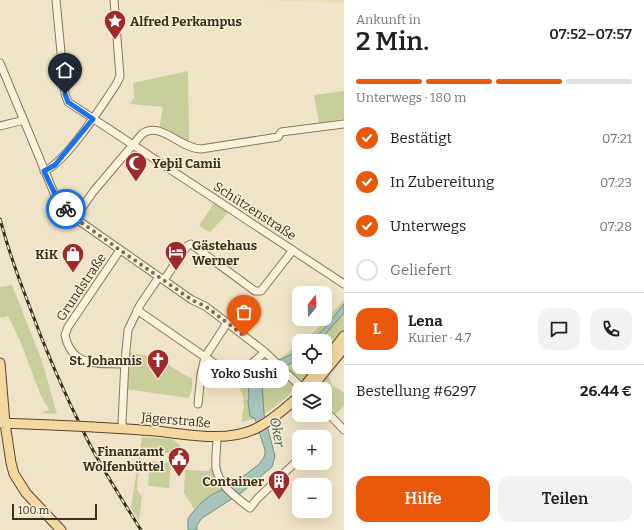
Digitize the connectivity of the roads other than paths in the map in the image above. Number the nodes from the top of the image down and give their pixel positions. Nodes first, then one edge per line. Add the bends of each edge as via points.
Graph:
1 (56, 0) edge
2 (114, 0) edge
3 (0, 63) edge
4 (93, 119) junction
5 (24, 120) junction
6 (344, 124) edge
7 (0, 126) edge
8 (132, 145) junction
9 (44, 171) junction
10 (75, 218) junction
11 (120, 250) junction
12 (293, 250) junction
13 (162, 279) junction
14 (344, 284) edge
15 (137, 310) junction
16 (227, 323) junction
17 (344, 336) edge
18 (344, 348) edge
19 (265, 352) junction
20 (332, 352) edge
21 (205, 357) junction
22 (0, 363) edge
23 (124, 364) junction
24 (314, 374) edge
25 (296, 382) edge
26 (308, 382) edge
27 (316, 382) edge
28 (292, 402) edge
29 (198, 404) dead end
30 (332, 417) edge
31 (3, 423) edge
32 (124, 429) junction
33 (344, 430) edge
34 (217, 437) junction
35 (292, 466) edge
36 (62, 530) edge

1 - 4 street, Schützenstraße via 65,94 68,102
2 - 4 street via 120,76
3 - 5 street
4 - 8 street, Schützenstraße
4 - 9 street via 55,165
5 - 7 street
5 - 9 street
6 - 8 street via 281,132 278,137 197,149 151,129
8 - 10 street
8 - 12 street, Schützenstraße
9 - 10 street via 58,200
10 - 11 street
11 - 13 street
11 - 23 street, Grundstraße via 65,335 71,350 83,361
12 - 13 street via 261,291 255,290 191,244
12 - 14 street, Schützenstraße
13 - 15 street
13 - 16 street
15 - 21 street
15 - 23 street via 128,330
16 - 19 street
16 - 21 street
17 - 20 main road
18 - 27 main road
19 - 21 street via 236,376 232,376
19 - 25 street
21 - 29 street
22 - 31 main road
23 - 32 street
24 - 26 main road
28 - 34 main road, Jägerstraße via 255,429
30 - 33 street
31 - 32 main road, Jägerstraße, bridge
31 - 36 main road via 14,474 26,493
32 - 34 main road, Jägerstraße
34 - 35 street via 217,470 224,485 250,508

